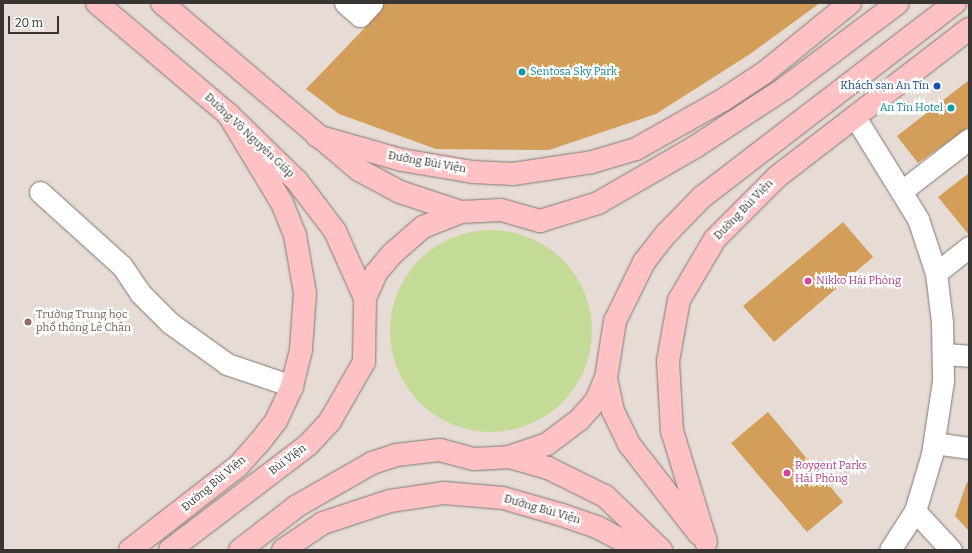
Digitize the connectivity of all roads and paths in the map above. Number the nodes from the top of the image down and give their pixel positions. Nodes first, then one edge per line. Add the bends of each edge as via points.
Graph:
1 (97, 3) edge
2 (162, 3) edge
3 (345, 3) edge
4 (372, 3) edge
5 (850, 3) edge
6 (898, 3) edge
7 (955, 3) edge
8 (969, 29) edge
9 (764, 73) junction
10 (785, 88) junction
11 (834, 94) junction
12 (228, 114) junction
13 (854, 117) junction
14 (317, 136) junction
15 (969, 139) edge
16 (903, 190) junction
17 (40, 192) dead end
18 (461, 212) junction
19 (969, 247) edge
20 (936, 273) junction
21 (365, 298) junction
22 (942, 354) junction
23 (969, 356) edge
24 (606, 378) junction
25 (292, 386) junction
26 (934, 443) junction
27 (969, 448) edge
28 (509, 457) junction
29 (915, 511) junction
30 (172, 518) junction
31 (189, 537) junction
32 (709, 546) edge
33 (130, 550) edge
34 (170, 550) edge
35 (240, 550) edge
36 (283, 550) edge
37 (640, 550) edge
38 (661, 550) edge
39 (890, 550) edge
40 (951, 550) edge

1 - 12 main road, Đường Võ Nguyên Giáp
2 - 14 main road
3 - 4 street via 360,16
5 - 9 main road, Đường Bùi Viện
6 - 10 main road
7 - 11 main road
8 - 13 main road, Đường Bùi Viện
9 - 10 main road
9 - 14 main road, Đường Bùi Viện via 636,149 551,170 513,174 438,167
10 - 18 main road via 696,147 598,203 540,221 501,210
11 - 13 main road
11 - 24 main road via 702,197 667,233 644,262 615,321
12 - 21 main road, Đường Võ Nguyên Giáp via 297,181 335,231
12 - 25 main road, Đường Bùi Viện via 275,190 295,235 305,293 301,349
13 - 16 street
13 - 32 main road, Đường Bùi Viện via 778,176 715,239 679,300 668,361 672,432
14 - 18 main road via 359,170 400,192
15 - 16 street
16 - 20 street via 918,219
17 - 25 street via 122,266 140,293 170,323 227,364
18 - 21 main road via 423,227 392,254 376,273
19 - 20 street
20 - 22 street
21 - 31 main road, Bùi Viện via 364,362 330,421 308,445
22 - 23 street
22 - 26 street via 943,381
24 - 28 main road via 596,401 579,420 547,444
24 - 32 main road via 613,410 629,444
25 - 30 main road, Đường Bùi Viện via 276,421 238,466
26 - 27 street
26 - 29 street
28 - 35 main road via 474,459 440,450 396,455 356,469 297,506
28 - 38 main road via 548,468 604,496
29 - 39 street
29 - 40 street
30 - 31 main road
30 - 33 main road, Đường Bùi Viện
31 - 34 main road
36 - 37 main road, Đường Bùi Viện via 323,523 390,501 444,493 503,498 562,515 597,527

